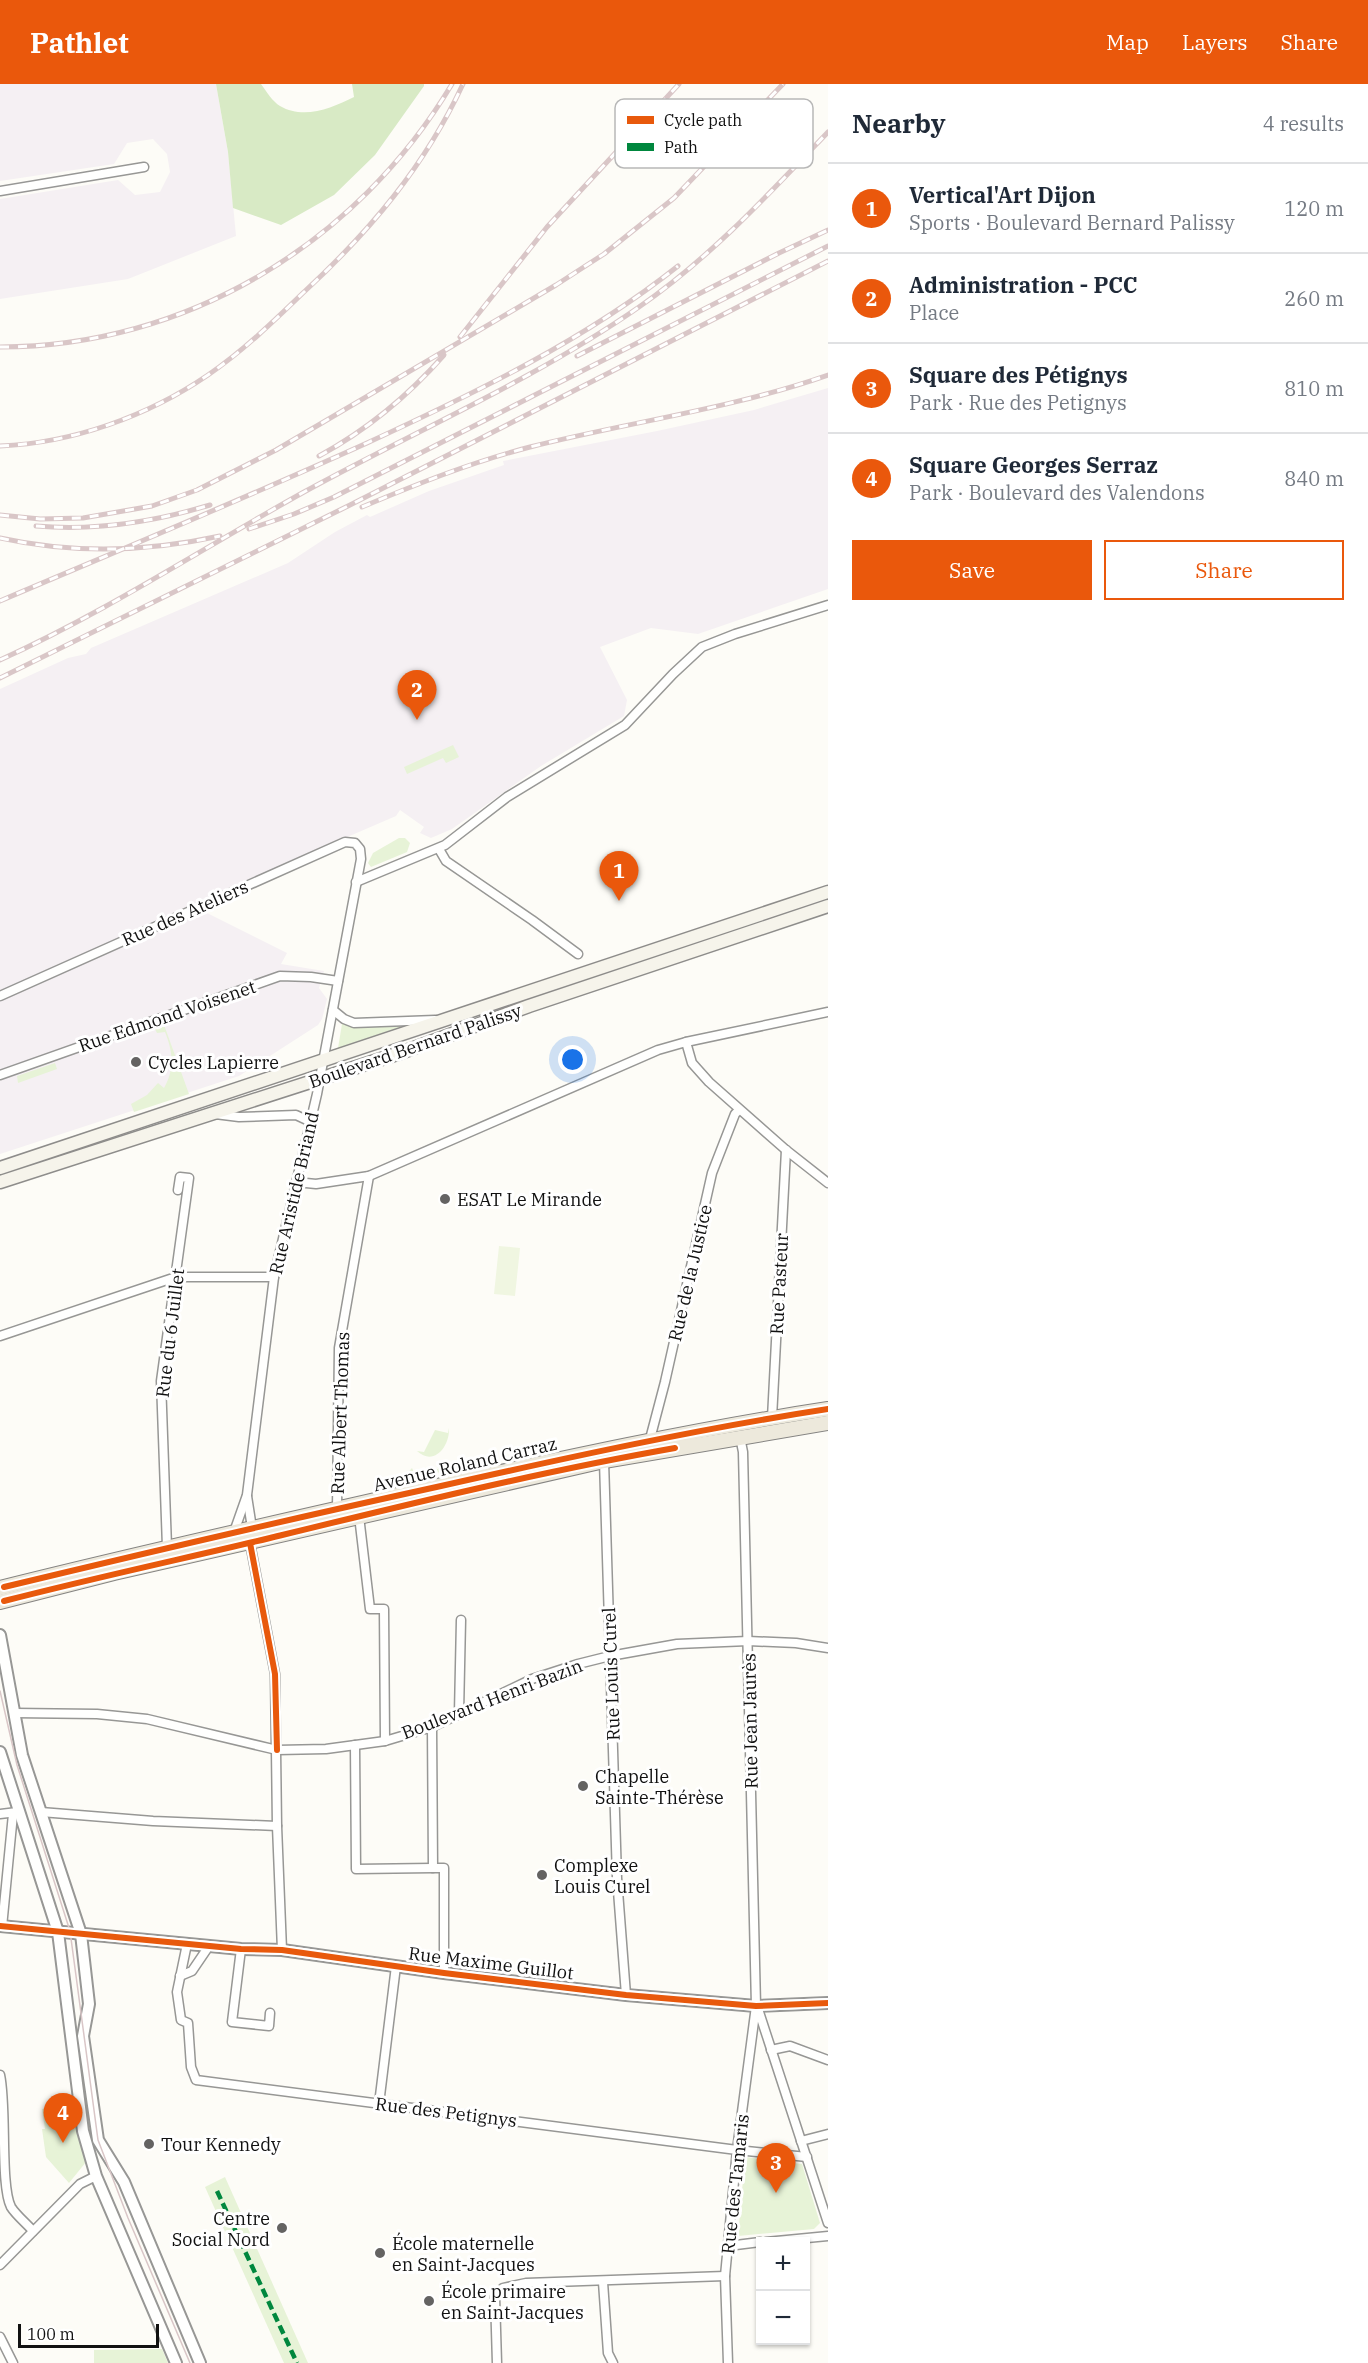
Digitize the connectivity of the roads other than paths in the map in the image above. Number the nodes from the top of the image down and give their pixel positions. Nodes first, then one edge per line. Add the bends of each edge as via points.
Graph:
1 (144, 167) dead end
2 (0, 190) edge
3 (828, 605) edge
4 (439, 849) junction
5 (361, 859) joint
6 (356, 882) junction
7 (828, 892) edge
8 (828, 906) edge
9 (578, 954) dead end
10 (338, 981) junction
11 (0, 996) edge
12 (333, 1010) junction
13 (828, 1012) edge
14 (444, 1020) junction
15 (686, 1042) junction
16 (324, 1059) junction
17 (0, 1075) edge
18 (320, 1080) junction
19 (739, 1110) junction
20 (212, 1114) junction
21 (311, 1122) junction
22 (786, 1150) junction
23 (0, 1168) edge
24 (369, 1176) junction
25 (0, 1182) edge
26 (296, 1182) junction
27 (828, 1183) edge
28 (178, 1190) dead end
29 (176, 1277) junction
30 (274, 1277) junction
31 (0, 1336) edge
32 (828, 1409) edge
33 (772, 1418) junction
34 (828, 1424) edge
35 (740, 1437) junction
36 (650, 1439) junction
37 (604, 1461) junction
38 (247, 1495) junction
39 (337, 1509) junction
40 (359, 1516) junction
41 (234, 1532) junction
42 (251, 1536) junction
43 (166, 1547) junction
44 (93, 1566) junction
45 (112, 1567) junction
46 (0, 1580) edge
47 (1, 1597) edge
48 (461, 1620) dead end
49 (0, 1635) edge
50 (748, 1641) junction
51 (828, 1648) edge
52 (610, 1656) junction
53 (14, 1713) junction
54 (459, 1713) junction
55 (432, 1727) junction
56 (385, 1741) junction
57 (355, 1745) junction
58 (277, 1750) junction
59 (0, 1752) edge
60 (41, 1812) junction
61 (16, 1813) junction
62 (0, 1814) edge
63 (277, 1826) junction
64 (433, 1868) junction
65 (1, 1927) edge
66 (58, 1932) junction
67 (81, 1934) junction
68 (187, 1944) junction
69 (209, 1946) junction
70 (241, 1948) junction
71 (282, 1950) junction
72 (396, 1966) junction
73 (444, 1973) junction
74 (180, 1976) junction
75 (626, 1995) junction
76 (828, 2003) edge
77 (756, 2006) junction
78 (270, 2013) dead end
79 (771, 2050) junction
80 (828, 2060) edge
81 (0, 2076) edge
82 (379, 2104) junction
83 (828, 2134) edge
84 (801, 2141) junction
85 (737, 2150) junction
86 (2, 2154) edge
87 (807, 2157) junction
88 (96, 2176) junction
89 (828, 2223) edge
90 (33, 2230) junction
91 (828, 2236) edge
92 (810, 2237) edge
93 (756, 2242) edge
94 (728, 2246) junction
95 (0, 2265) edge
96 (724, 2276) junction
97 (603, 2282) junction
98 (0, 2337) edge
99 (13, 2363) edge
100 (176, 2363) edge
101 (200, 2363) edge
102 (497, 2363) edge
103 (614, 2363) edge
104 (728, 2363) edge

1 - 2 street
3 - 4 street via 702,647 625,725 507,797
4 - 6 street
4 - 9 street via 446,861
5 - 6 street, Rue Aristide Briand
5 - 11 street, Rue des Ateliers via 358,845 349,841
6 - 10 street, Rue Aristide Briand
7 - 14 main road, Boulevard Bernard Palissy
8 - 18 main road, Boulevard Bernard Palissy
10 - 12 street, Rue Aristide Briand
10 - 17 street, Rue Edmond Voisenet via 280,976
12 - 14 street, Boulevard Bernard Palissy via 354,1023
12 - 16 street, Rue Aristide Briand
13 - 15 street
14 - 16 main road, Boulevard Bernard Palissy
15 - 19 street via 688,1057 697,1070
15 - 24 street via 658,1050
16 - 18 street, Rue Aristide Briand
16 - 23 main road, Boulevard Bernard Palissy
18 - 20 main road, Boulevard Bernard Palissy
18 - 21 street, Rue Aristide Briand
19 - 22 street
19 - 36 street, Rue de la Justice via 712,1173
20 - 21 street via 296,1115
20 - 25 main road, Boulevard Bernard Palissy
21 - 26 street, Rue Aristide Briand
22 - 27 street
22 - 33 street, Rue Pasteur
24 - 26 street via 316,1184
24 - 39 street, Rue Albert Thomas via 339,1348
26 - 30 street, Rue Aristide Briand
28 - 29 street, Rue du 6 Juillet via 180,1177 189,1178
29 - 30 street
29 - 31 street
29 - 43 street, Rue du 6 Juillet via 160,1382
30 - 38 street, Rue Aristide Briand
32 - 33 main road, Avenue Roland Carraz
33 - 35 main road
33 - 36 main road, Avenue Roland Carraz
34 - 35 main road, Avenue Roland Carraz
35 - 37 main road, Avenue Roland Carraz
35 - 50 street, Rue Jean Jaurès
36 - 39 main road, Avenue Roland Carraz
37 - 40 main road, Avenue Roland Carraz
37 - 52 street, Rue Louis Curel
38 - 41 street, Rue Aristide Briand
38 - 42 street, Rue Aristide Briand
39 - 42 main road, Avenue Roland Carraz
40 - 42 main road, Avenue Roland Carraz
40 - 56 street via 370,1609 384,1609
41 - 42 main road, Avenue Roland Carraz
41 - 43 main road, Avenue Roland Carraz
42 - 45 main road, Avenue Roland Carraz via 226,1548
42 - 58 street, Rue Aristide Briand via 275,1674
43 - 45 main road, Avenue Roland Carraz
44 - 45 main road
44 - 46 main road via 40,1570
44 - 47 main road
45 - 47 main road
48 - 54 street
49 - 53 street
50 - 51 street, Boulevard Henri Bazin via 796,1642
50 - 52 street, Boulevard Henri Bazin via 677,1644
50 - 77 street, Rue Jean Jaurès
52 - 54 street, Boulevard Henri Bazin via 532,1679
52 - 75 street, Rue Louis Curel via 617,1878
53 - 58 street, Boulevard Henri Bazin via 147,1719
53 - 60 street via 22,1755
54 - 55 street, Boulevard Henri Bazin
55 - 56 street, Boulevard Henri Bazin
55 - 64 street
56 - 57 street, Boulevard Henri Bazin
57 - 58 street, Boulevard Henri Bazin
57 - 64 street via 356,1869
58 - 63 street, Rue Aristide Briand
59 - 61 street
60 - 63 street
60 - 67 street
61 - 62 street
61 - 65 street
61 - 66 street
63 - 71 street, Rue Aristide Briand
64 - 73 street via 444,1868
65 - 66 street, Rue Maxime Guillot
66 - 67 street, Rue Maxime Guillot
66 - 88 street via 83,2131
67 - 68 street, Rue Maxime Guillot
67 - 101 street via 89,2004 83,2036 98,2140 124,2182
68 - 69 street, Rue Maxime Guillot
68 - 74 street, Rue des Petignys
69 - 70 street, Rue Maxime Guillot
69 - 74 street via 192,1971
70 - 71 street, Rue Maxime Guillot
70 - 78 street via 232,2022 269,2026
71 - 72 street, Rue Maxime Guillot
72 - 73 street, Rue Maxime Guillot
72 - 82 street
73 - 75 street, Rue Maxime Guillot
74 - 82 street, Rue des Petignys via 177,1992 181,2020 188,2023 191,2067 196,2080
75 - 77 street, Rue Maxime Guillot
76 - 77 street, Rue Maxime Guillot
77 - 79 street
77 - 85 street, Rue des Tamaris
79 - 80 street via 790,2046
79 - 84 street
81 - 86 street
82 - 85 street, Rue des Petignys
83 - 84 street
84 - 87 street
85 - 87 street, Rue des Petignys
85 - 94 street, Rue des Tamaris
86 - 90 street via 10,2206
87 - 89 street
88 - 90 street via 80,2184
88 - 100 street
90 - 95 street
91 - 92 street
93 - 94 street
94 - 96 street, Rue des Tamaris
96 - 97 street
96 - 104 street, Rue des Tamaris
97 - 102 street via 526,2283 503,2288 495,2297
97 - 103 street via 608,2353
98 - 99 street

